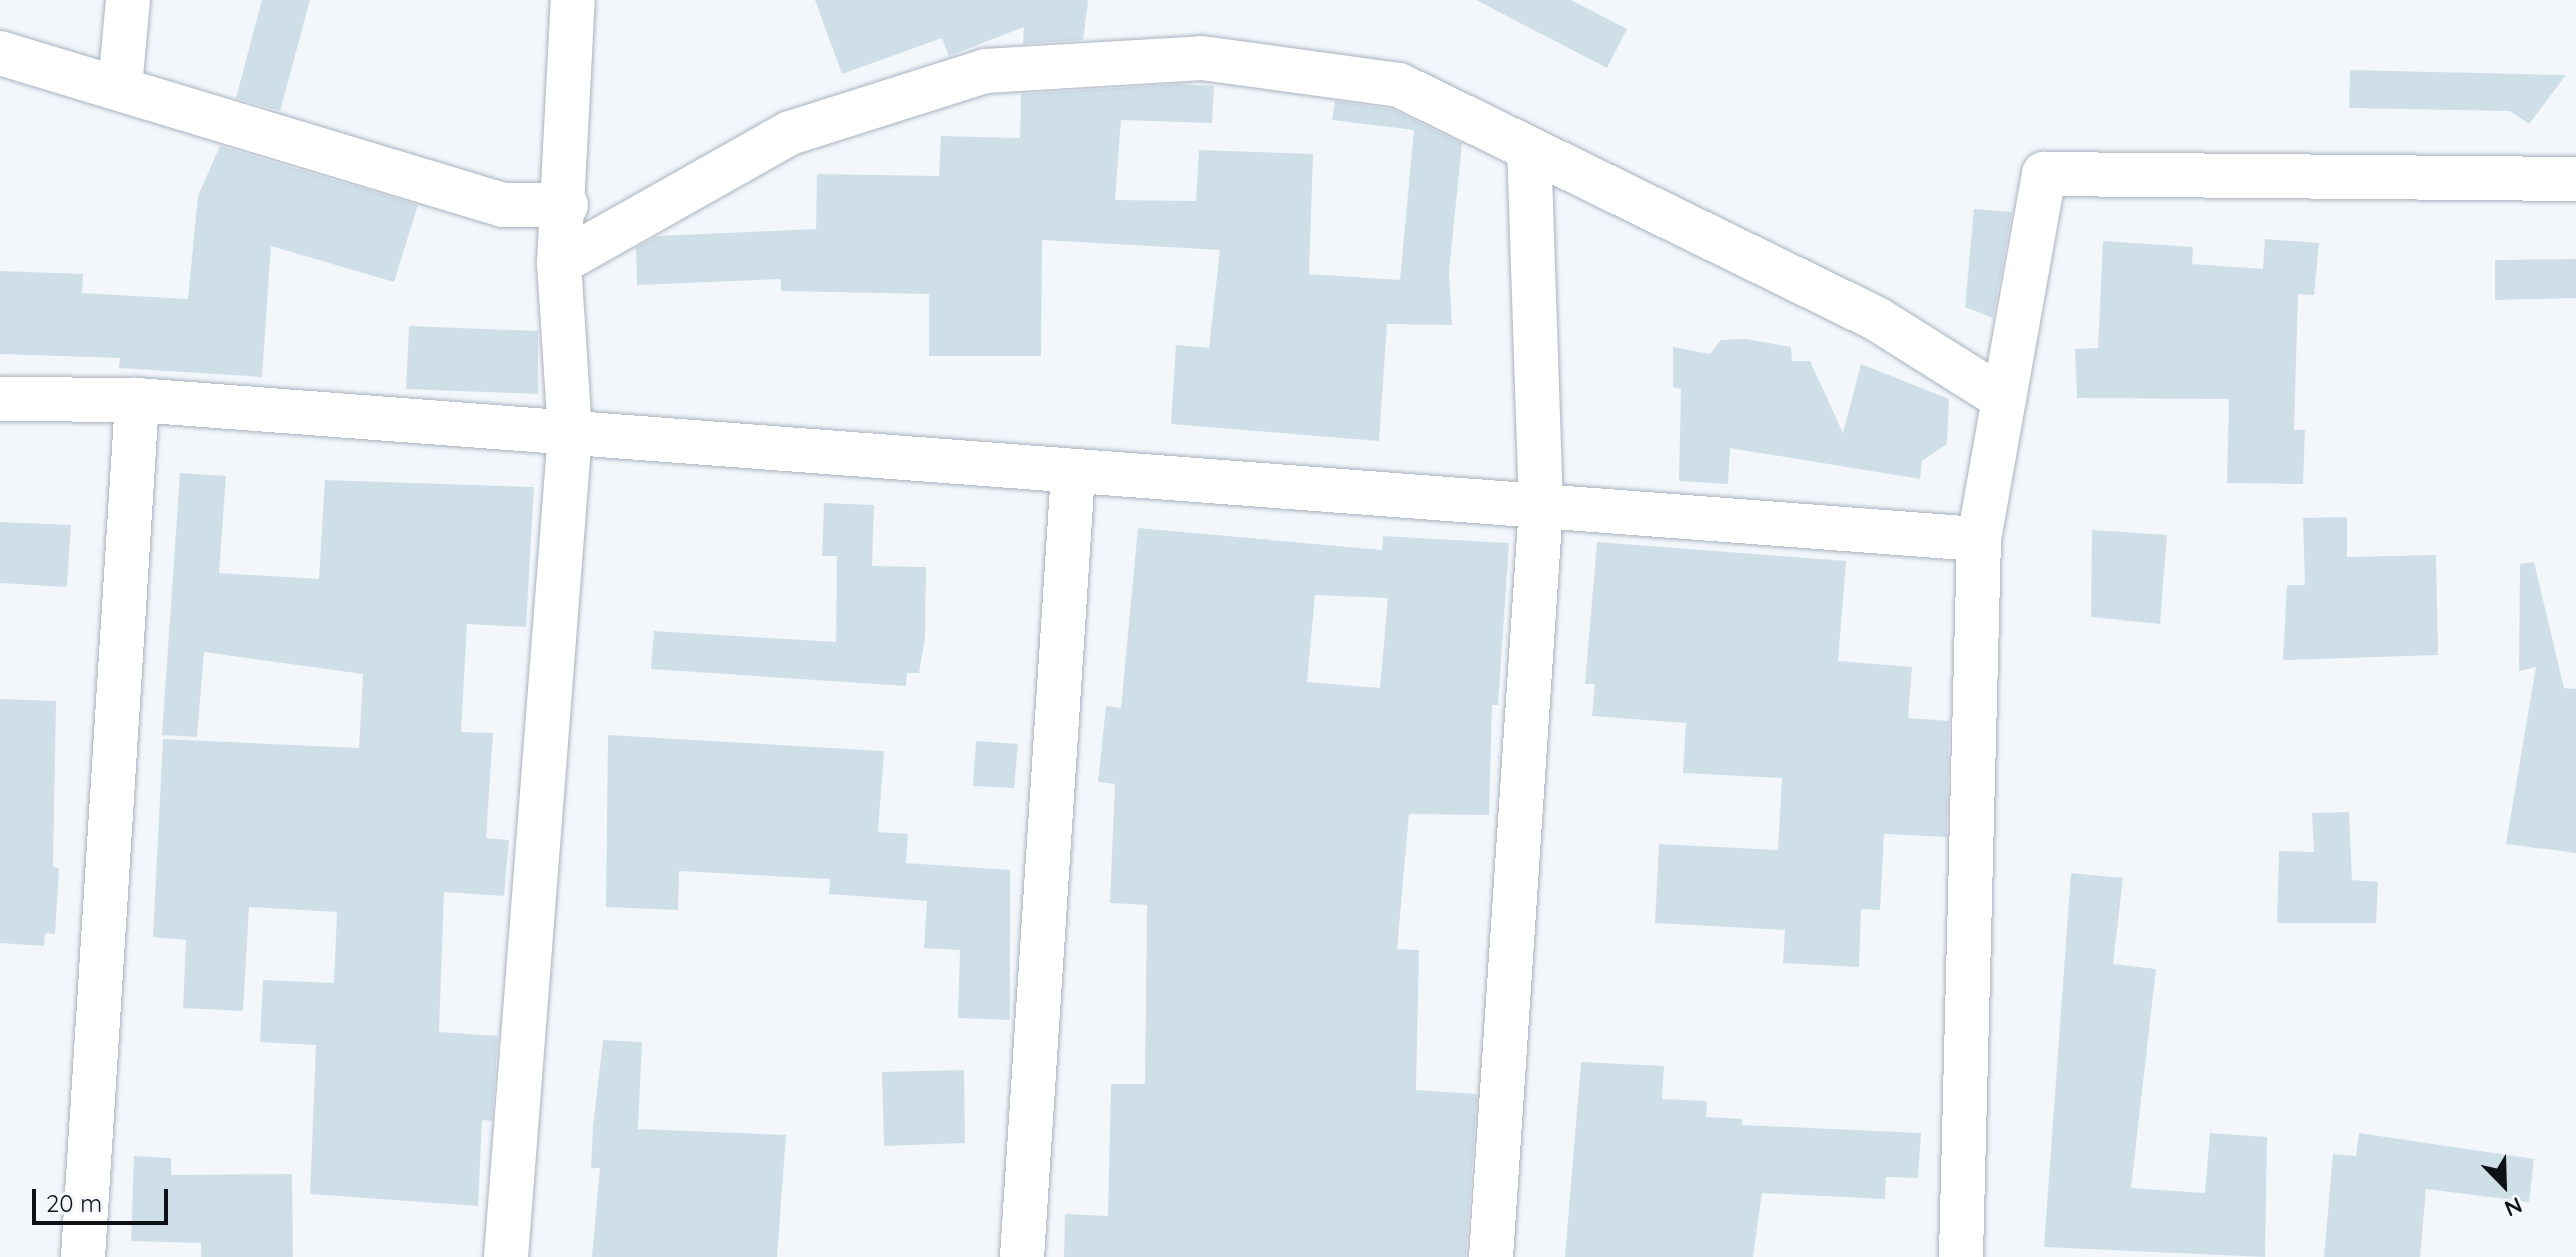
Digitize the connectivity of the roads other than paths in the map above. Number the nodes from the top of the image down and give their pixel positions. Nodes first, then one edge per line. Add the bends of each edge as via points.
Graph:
1 (128, 0) edge
2 (573, 0) edge
3 (0, 53) edge
4 (120, 86) junction
5 (1529, 150) junction
6 (2576, 179) edge
7 (566, 205) junction
8 (559, 263) junction
9 (0, 399) edge
10 (2004, 399) junction
11 (137, 400) junction
12 (570, 433) junction
13 (1073, 472) junction
14 (1541, 507) junction
15 (1979, 539) junction
16 (83, 1257) edge
17 (506, 1257) edge
18 (1022, 1257) edge
19 (1491, 1257) edge
20 (1961, 1257) edge

1 - 4 street
2 - 7 street
3 - 4 street
4 - 7 street via 503,205
5 - 8 street via 1399,85 1202,58 985,71 790,133
5 - 10 street via 1877,319
5 - 14 street
6 - 10 street via 2044,174
7 - 8 street
8 - 12 street
9 - 11 street
10 - 15 street
11 - 12 street
11 - 16 street
12 - 13 street
12 - 17 street
13 - 14 street
13 - 18 street
14 - 15 street
14 - 19 street
15 - 20 street

